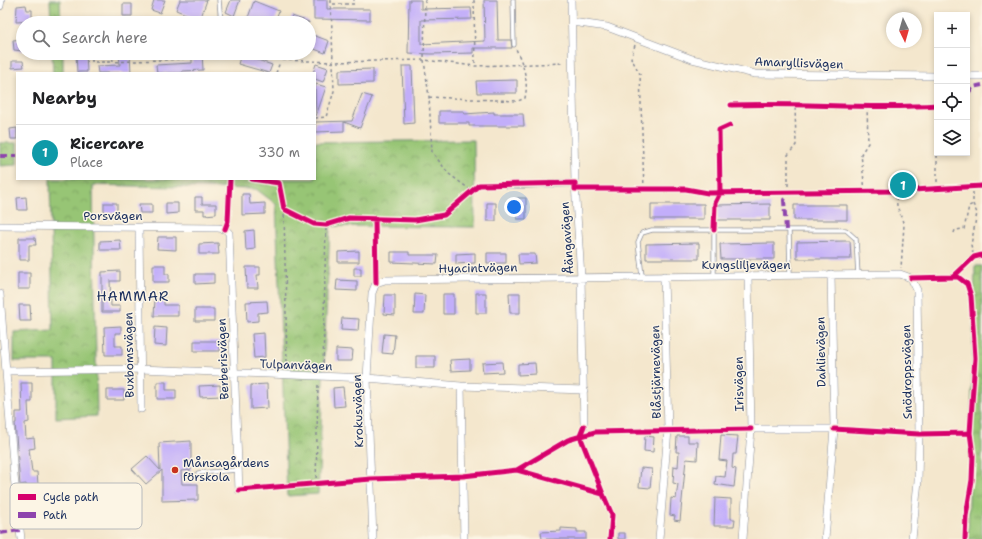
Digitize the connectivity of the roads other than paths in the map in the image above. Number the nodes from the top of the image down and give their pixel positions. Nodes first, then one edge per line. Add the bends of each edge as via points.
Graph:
1 (1, 0) edge
2 (219, 0) edge
3 (513, 0) edge
4 (570, 0) edge
5 (0, 6) edge
6 (220, 16) edge
7 (572, 22) junction
8 (514, 45) road end
9 (934, 76) edge
10 (970, 76) edge
11 (982, 76) edge
12 (575, 183) junction
13 (508, 185) dead end
14 (0, 226) edge
15 (139, 228) junction
16 (225, 229) joint
17 (714, 230) junction
18 (789, 230) junction
19 (831, 274) junction
20 (790, 275) junction
21 (858, 275) junction
22 (642, 276) junction
23 (664, 276) junction
24 (714, 276) junction
25 (748, 276) junction
26 (581, 277) junction
27 (911, 278) joint
28 (376, 283) joint
29 (0, 294) edge
30 (140, 369) junction
31 (6, 371) junction
32 (234, 373) junction
33 (366, 378) junction
34 (461, 386) junction
35 (584, 390) junction
36 (141, 409) dead end
37 (584, 426) dead end
38 (751, 429) junction
39 (834, 429) junction
40 (238, 470) junction
41 (198, 473) dead end
42 (16, 483) edge
43 (239, 490) dead end
44 (20, 529) edge
45 (21, 539) edge
46 (373, 539) edge
47 (464, 539) edge
48 (659, 539) edge
49 (743, 539) edge
50 (825, 539) edge
51 (912, 539) edge

1 - 5 street
2 - 6 lane
3 - 8 lane
4 - 7 street, Åängavägen
7 - 9 street, Amaryllisvägen via 607,27 692,59 755,74
7 - 12 street, Åängavägen
10 - 11 street
12 - 13 street
12 - 26 street, Åängavägen
14 - 15 street, Porsvägen
15 - 16 street, Porsvägen
15 - 30 street, Buxbomsvägen
16 - 32 street, Berberisvägen via 230,233
17 - 18 lane
17 - 22 lane via 652,230 642,234 638,242
17 - 24 lane
18 - 20 lane
18 - 21 lane via 846,230 856,239
19 - 20 street, Kungsliljevägen
19 - 21 street, Kungsliljevägen
19 - 39 street, Dahlievägen
20 - 25 street, Kungsliljevägen
21 - 27 street, Kungsliljevägen via 900,274
22 - 23 street, Kungsliljevägen
22 - 26 street, Kungsliljevägen
23 - 24 street, Kungsliljevägen
23 - 48 street, Blåstjärnevägen via 668,430
24 - 25 street, Kungsliljevägen
25 - 38 street, Irisvägen
26 - 28 street, Hyacintvägen via 385,280
26 - 35 street, Åängavägen
27 - 51 street, Snödroppsvägen via 917,290 919,434 918,481
28 - 33 street, Krokusvägen via 372,294
29 - 31 street
30 - 31 street, Tulpanvägen
30 - 32 street, Tulpanvägen
30 - 36 street, Buxbomsvägen
31 - 42 street
32 - 33 street, Tulpanvägen
32 - 40 street, Berberisvägen
33 - 34 street, Tulpanvägen
33 - 46 street, Krokusvägen
34 - 35 street, Tulpanvägen
34 - 47 street
35 - 37 street, Åängavägen
38 - 39 street
38 - 49 street, Irisvägen
39 - 50 street, Dahlievägen
40 - 41 lane
40 - 43 street, Berberisvägen
44 - 45 street

